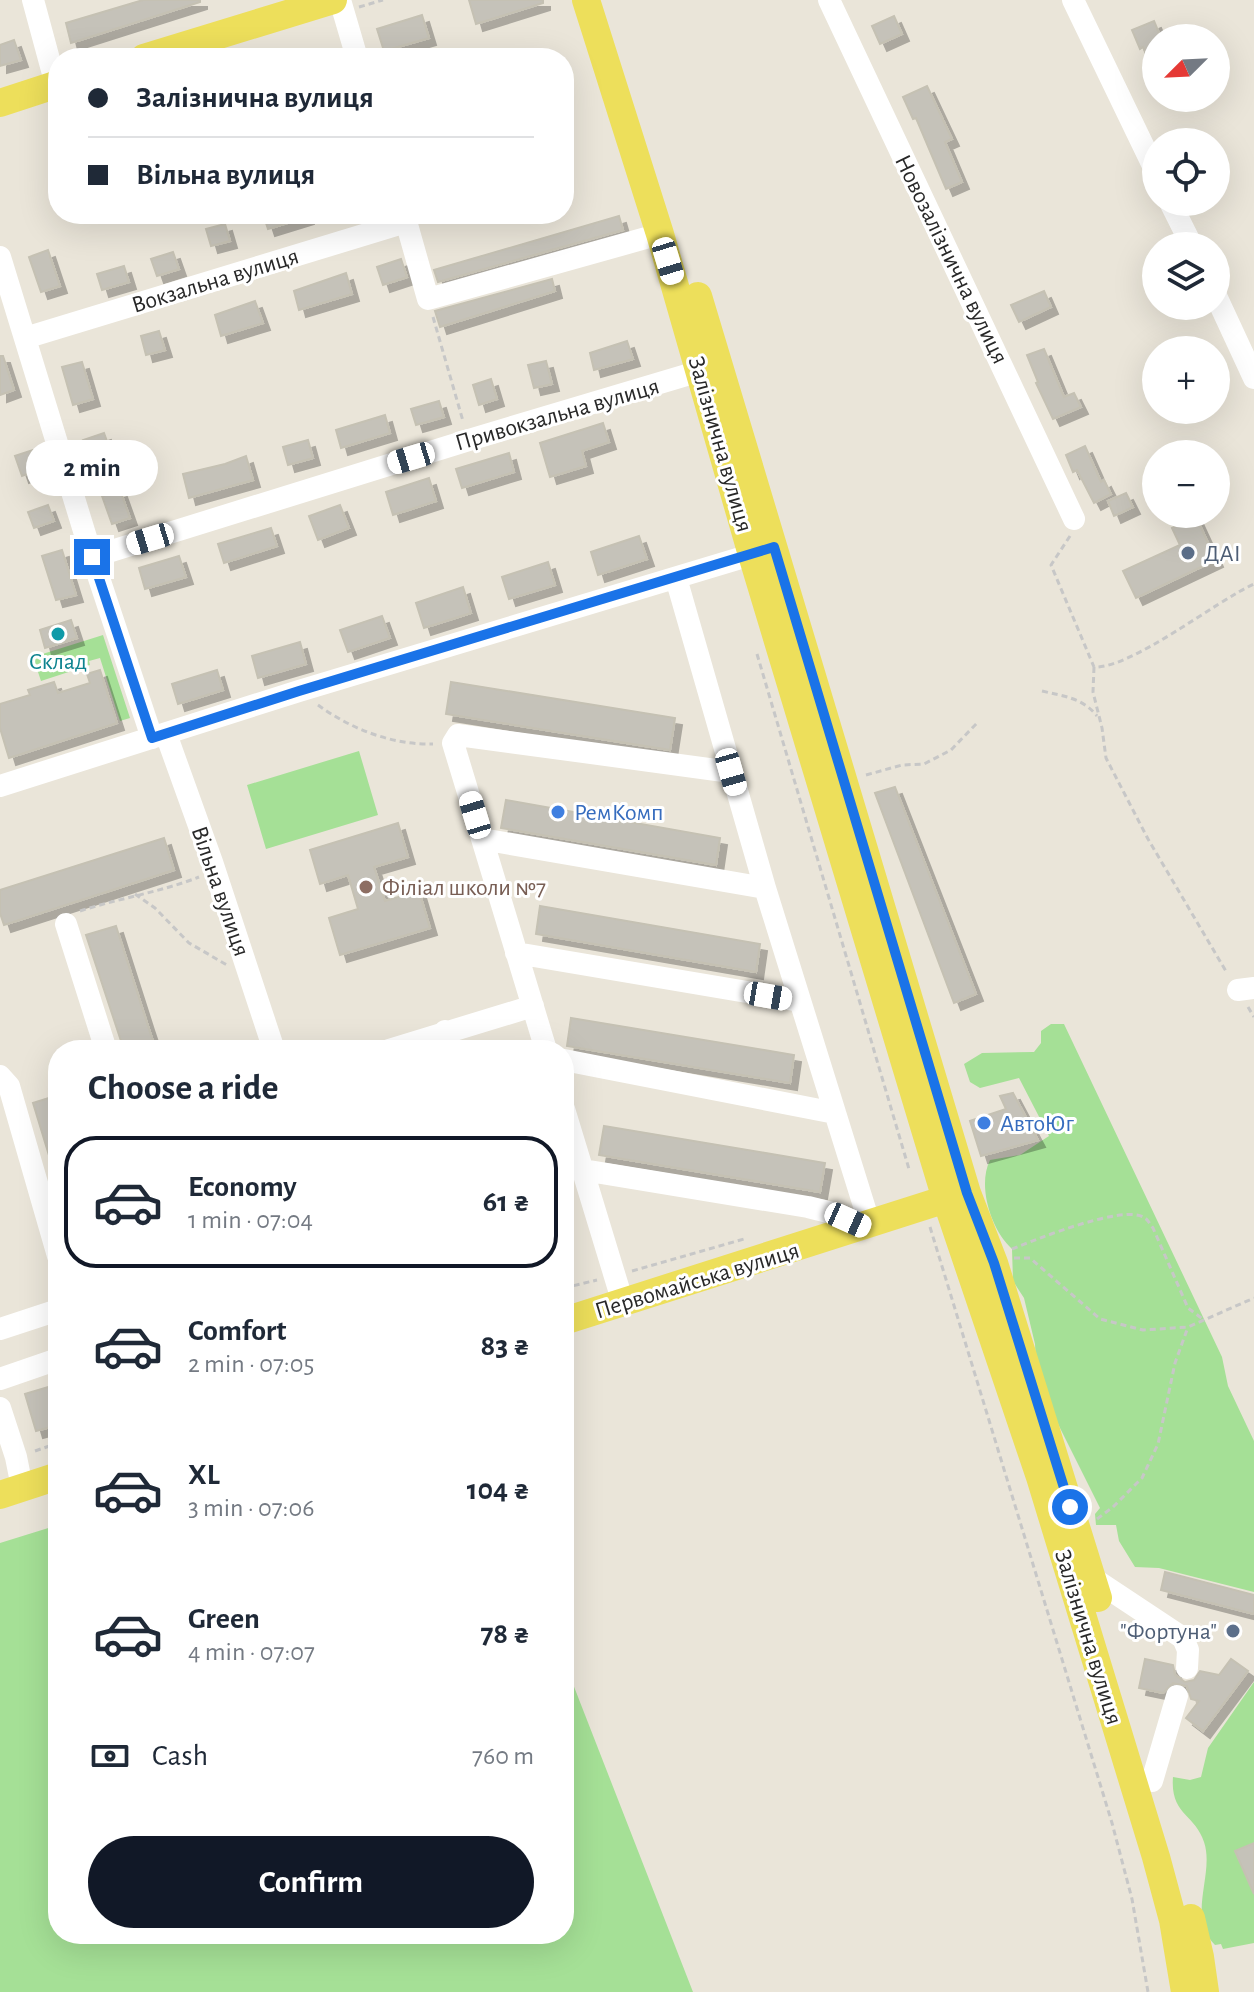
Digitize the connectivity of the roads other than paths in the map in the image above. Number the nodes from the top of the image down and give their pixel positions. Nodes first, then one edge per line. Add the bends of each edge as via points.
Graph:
1 (33, 0) edge
2 (333, 0) edge
3 (340, 0) edge
4 (586, 0) edge
5 (606, 0) edge
6 (829, 0) edge
7 (1073, 0) edge
8 (177, 48) edge
9 (354, 48) edge
10 (48, 53) edge
11 (48, 88) edge
12 (0, 103) edge
13 (1142, 143) edge
14 (386, 224) edge
15 (407, 224) edge
16 (660, 234) junction
17 (0, 257) edge
18 (1227, 320) edge
19 (25, 338) junction
20 (700, 371) junction
21 (1254, 378) edge
22 (1074, 519) road end
23 (763, 551) junction
24 (92, 557) junction
25 (676, 578) junction
26 (159, 736) junction
27 (731, 772) junction
28 (0, 786) edge
29 (482, 839) junction
30 (765, 888) junction
31 (66, 924) road end
32 (516, 953) junction
33 (800, 1001) junction
34 (533, 1006) junction
35 (103, 1040) edge
36 (271, 1040) edge
37 (448, 1040) edge
38 (543, 1040) edge
39 (574, 1062) edge
40 (0, 1076) edge
41 (835, 1113) junction
42 (574, 1141) edge
43 (583, 1170) junction
44 (956, 1196) junction
45 (48, 1221) edge
46 (867, 1226) junction
47 (623, 1303) junction
48 (48, 1313) edge
49 (574, 1318) edge
50 (0, 1329) edge
51 (48, 1362) edge
52 (0, 1379) edge
53 (0, 1408) edge
54 (48, 1479) edge
55 (11, 1491) edge
56 (1091, 1577) junction
57 (1187, 1668) dead end
58 (1177, 1696) dead end
59 (1152, 1781) junction
60 (1185, 1992) edge
61 (1205, 1992) edge

1 - 10 street
2 - 8 main road
3 - 9 street
4 - 16 main road, Залізнична вулиця
5 - 23 main road, Залізнична вулиця
6 - 22 street, Новозалізнична вулиця
7 - 13 street
11 - 12 main road
14 - 19 street, Вокзальна вулиця
15 - 16 street via 428,299
16 - 20 main road, Залізнична вулиця
17 - 19 street, Вільна вулиця
18 - 21 street
19 - 24 street, Вільна вулиця
20 - 23 main road, Залізнична вулиця
20 - 24 street, Привокзальна вулиця
23 - 25 street
23 - 44 main road, Залізнична вулиця
23 - 44 main road, Залізнична вулиця via 843,783
24 - 26 street, Вільна вулиця
25 - 26 street
25 - 27 street
26 - 28 street
26 - 36 street, Вільна вулиця via 212,862
27 - 29 street via 458,735 453,743
27 - 30 street
29 - 30 street
29 - 32 street
30 - 33 street
31 - 35 street
32 - 33 street
32 - 34 street
33 - 41 street
34 - 37 street
34 - 38 street
39 - 41 street
40 - 45 street via 9,1086
41 - 46 street
42 - 43 street
43 - 46 street via 808,1207
43 - 47 street
44 - 46 main road, Первомайська вулиця
44 - 56 main road, Залізнична вулиця via 994,1263
44 - 60 main road, Залізнична вулиця via 1147,1826 1173,1920
46 - 47 main road, Первомайська вулиця
47 - 49 main road, Первомайська вулиця
48 - 50 street
51 - 52 street
53 - 55 street via 16,1457
54 - 55 main road
56 - 57 street via 1183,1638
56 - 59 main road, Залізнична вулиця
58 - 59 street
59 - 61 main road, Залізнична вулиця

